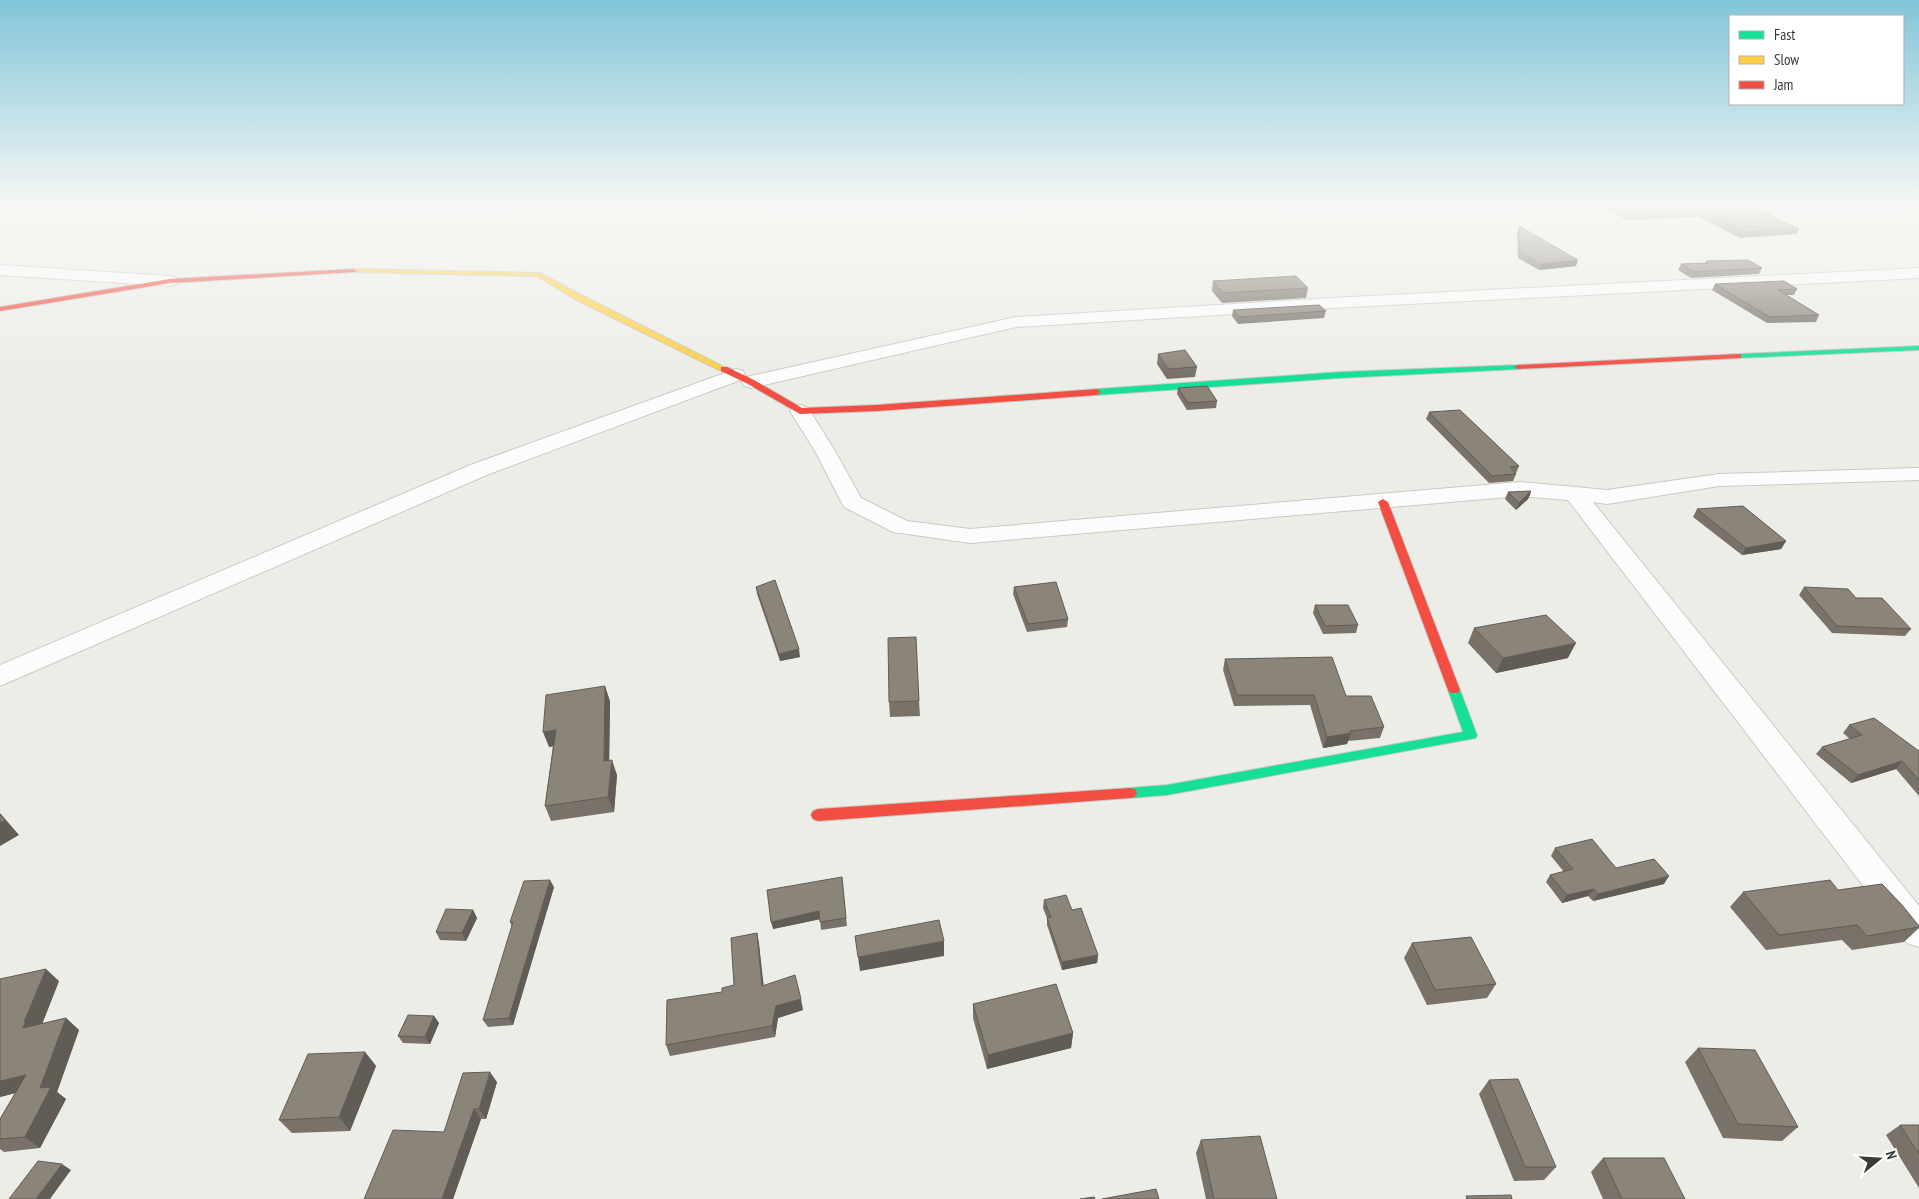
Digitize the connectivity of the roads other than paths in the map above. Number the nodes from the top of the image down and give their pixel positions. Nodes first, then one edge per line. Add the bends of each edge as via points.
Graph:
1 (0, 270) edge
2 (1919, 273) edge
3 (170, 280) junction
4 (0, 309) edge
5 (1919, 348) edge
6 (744, 378) junction
7 (800, 411) junction
8 (1919, 474) edge
9 (1576, 496) junction
10 (1384, 502) junction
11 (0, 676) edge
12 (818, 815) dead end
13 (1919, 932) edge

1 - 3 street
2 - 6 street via 1016,322
3 - 4 street
3 - 6 street via 355,271 538,274 576,296
5 - 7 street via 1340,375
6 - 7 street
6 - 11 street via 481,469
7 - 10 street via 852,502 901,528 970,536
8 - 9 street via 1718,480 1607,497
9 - 10 street via 1520,489
9 - 13 street
10 - 12 street via 1470,735 1167,790

